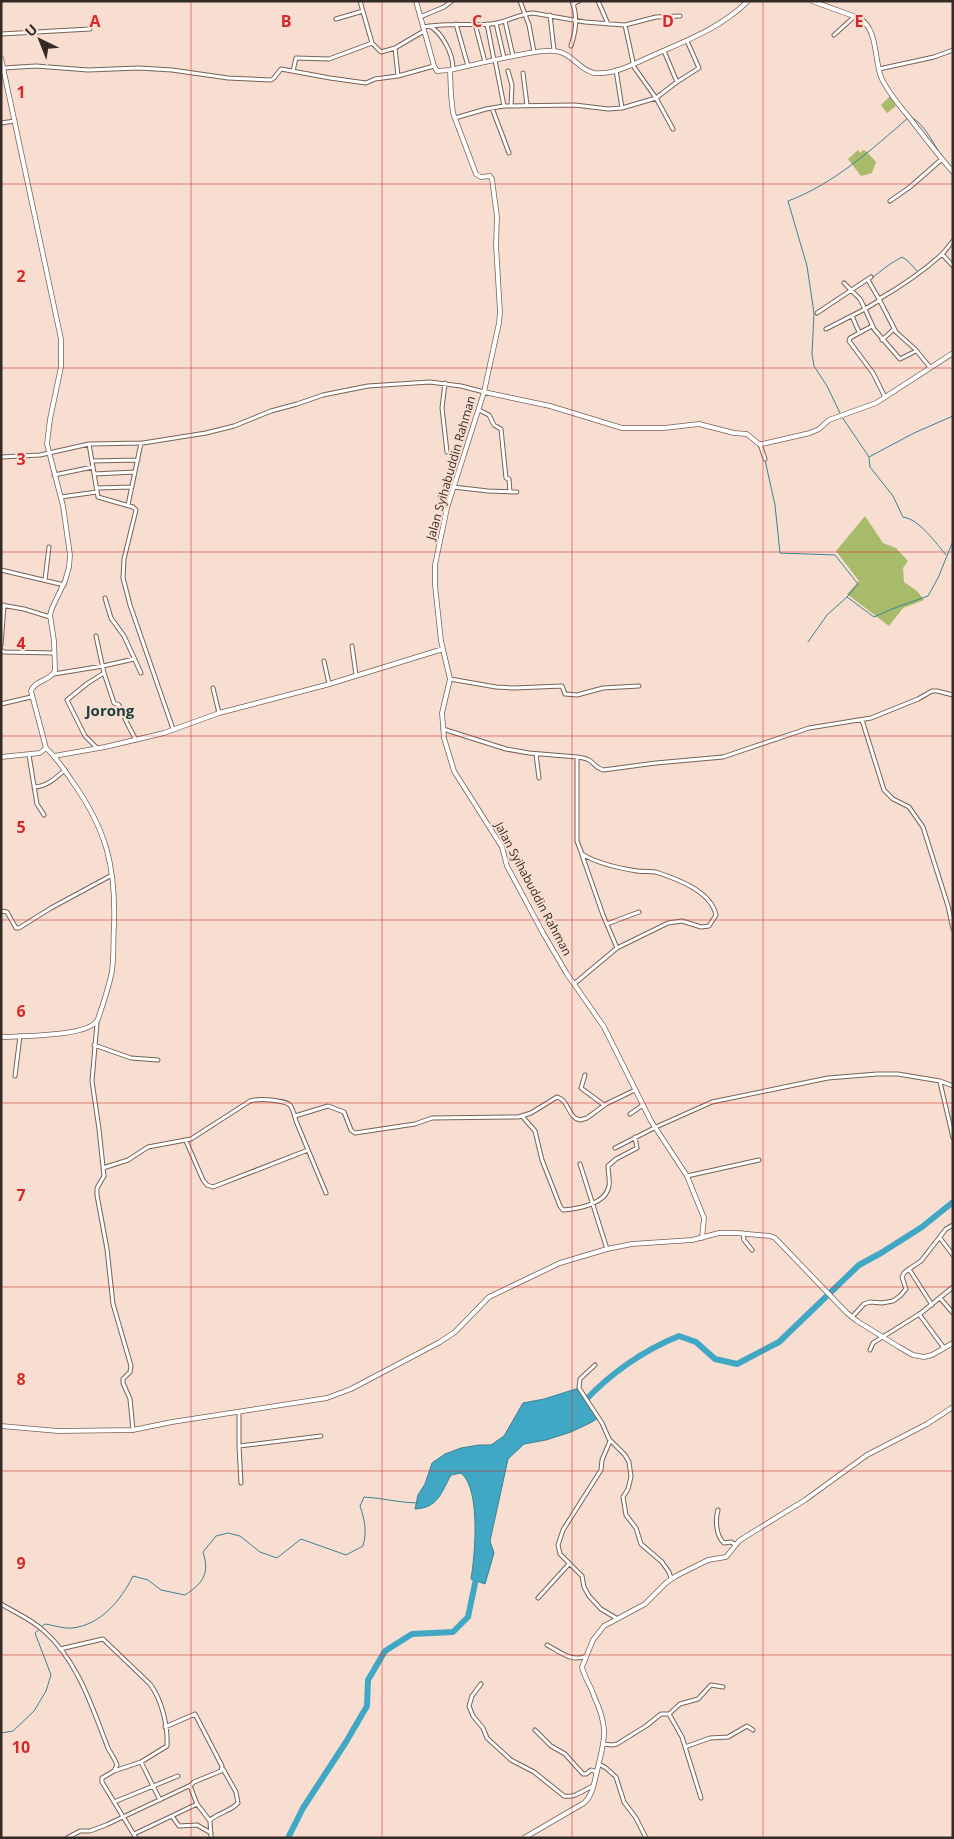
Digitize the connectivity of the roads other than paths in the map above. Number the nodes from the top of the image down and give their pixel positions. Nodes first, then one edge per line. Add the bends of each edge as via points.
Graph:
1 (360, 1) edge
2 (416, 1) edge
3 (452, 1) edge
4 (520, 1) edge
5 (579, 1) edge
6 (598, 1) edge
7 (748, 1) edge
8 (812, 1) edge
9 (573, 3) edge
10 (363, 11) junction
11 (525, 14) junction
12 (550, 15) junction
13 (680, 16) dead end
14 (854, 16) junction
15 (420, 17) junction
16 (336, 19) dead end
17 (576, 21) junction
18 (505, 22) junction
19 (456, 23) junction
20 (496, 23) junction
21 (475, 24) junction
22 (487, 24) junction
23 (609, 24) junction
24 (625, 25) junction
25 (430, 26) junction
26 (90, 29) dead end
27 (424, 29) junction
28 (1, 34) edge
29 (834, 35) dead end
30 (687, 41) junction
31 (372, 43) junction
32 (571, 46) dead end
33 (394, 48) junction
34 (554, 50) junction
35 (953, 50) edge
36 (664, 51) junction
37 (534, 52) junction
38 (513, 56) junction
39 (1, 58) edge
40 (504, 58) junction
41 (494, 60) junction
42 (485, 62) junction
43 (633, 65) junction
44 (434, 66) junction
45 (468, 66) junction
46 (2, 68) edge
47 (879, 69) junction
48 (452, 70) junction
49 (616, 70) junction
50 (293, 71) junction
51 (508, 71) dead end
52 (523, 73) dead end
53 (398, 76) junction
54 (677, 82) junction
55 (656, 98) junction
56 (527, 105) junction
57 (504, 106) junction
58 (511, 106) junction
59 (492, 108) junction
60 (622, 108) junction
61 (455, 118) junction
62 (15, 122) junction
63 (1, 123) edge
64 (673, 128) dead end
65 (509, 153) dead end
66 (942, 159) junction
67 (953, 172) edge
68 (890, 201) dead end
69 (953, 241) edge
70 (943, 253) junction
71 (953, 266) edge
72 (844, 283) dead end
73 (851, 289) junction
74 (879, 299) junction
75 (865, 309) junction
76 (818, 313) dead end
77 (852, 316) junction
78 (872, 326) junction
79 (826, 329) dead end
80 (894, 329) junction
81 (859, 332) junction
82 (882, 340) junction
83 (914, 352) dead end
84 (953, 353) edge
85 (929, 366) dead end
86 (445, 383) junction
87 (484, 392) junction
88 (884, 395) dead end
89 (479, 410) junction
90 (141, 442) junction
91 (89, 444) junction
92 (760, 444) junction
93 (447, 452) dead end
94 (48, 454) junction
95 (1, 457) edge
96 (765, 459) dead end
97 (138, 460) junction
98 (92, 461) junction
99 (93, 467) junction
100 (136, 472) junction
101 (94, 474) junction
102 (54, 475) junction
103 (132, 487) junction
104 (453, 488) junction
105 (96, 490) junction
106 (510, 492) junction
107 (517, 492) dead end
108 (60, 497) junction
109 (128, 505) junction
110 (49, 547) dead end
111 (1, 570) edge
112 (45, 580) junction
113 (64, 585) junction
114 (105, 598) dead end
115 (3, 605) edge
116 (50, 618) junction
117 (96, 636) dead end
118 (1, 644) edge
119 (352, 646) dead end
120 (443, 649) junction
121 (1, 650) edge
122 (55, 653) junction
123 (134, 659) junction
124 (324, 661) dead end
125 (103, 666) junction
126 (104, 673) junction
127 (141, 673) dead end
128 (54, 674) junction
129 (356, 675) junction
130 (450, 679) junction
131 (329, 684) junction
132 (639, 686) dead end
133 (212, 688) dead end
134 (953, 695) edge
135 (32, 697) junction
136 (1, 704) edge
137 (219, 714) junction
138 (862, 720) junction
139 (174, 729) junction
140 (443, 729) junction
141 (136, 740) junction
142 (46, 748) junction
143 (97, 748) junction
144 (536, 754) junction
145 (29, 755) junction
146 (54, 756) junction
147 (1, 757) edge
148 (577, 757) junction
149 (65, 770) junction
150 (539, 778) dead end
151 (34, 787) junction
152 (44, 815) dead end
153 (582, 854) junction
154 (113, 875) junction
155 (1, 911) edge
156 (639, 912) dead end
157 (606, 924) junction
158 (953, 929) edge
159 (617, 948) junction
160 (574, 984) junction
161 (97, 1023) junction
162 (1, 1036) edge
163 (20, 1036) junction
164 (94, 1045) junction
165 (158, 1060) dead end
166 (585, 1075) dead end
167 (15, 1076) dead end
168 (940, 1081) junction
169 (953, 1086) edge
170 (636, 1090) junction
171 (604, 1105) junction
172 (643, 1105) junction
173 (630, 1114) dead end
174 (295, 1116) junction
175 (522, 1116) junction
176 (656, 1127) junction
177 (635, 1137) junction
178 (953, 1138) edge
179 (186, 1141) junction
180 (615, 1148) dead end
181 (308, 1150) junction
182 (759, 1160) dead end
183 (580, 1164) dead end
184 (103, 1168) junction
185 (687, 1176) junction
186 (326, 1192) dead end
187 (592, 1202) junction
188 (953, 1225) edge
189 (743, 1234) junction
190 (702, 1238) junction
191 (940, 1238) junction
192 (606, 1249) junction
193 (951, 1249) edge
194 (752, 1250) dead end
195 (953, 1255) edge
196 (909, 1269) junction
197 (953, 1288) edge
198 (940, 1298) junction
199 (932, 1305) junction
200 (953, 1313) edge
201 (919, 1314) junction
202 (852, 1317) junction
203 (884, 1336) junction
204 (953, 1343) edge
205 (944, 1348) junction
206 (870, 1350) dead end
207 (595, 1365) dead end
208 (953, 1407) edge
209 (239, 1412) junction
210 (1, 1426) edge
211 (133, 1430) junction
212 (321, 1436) dead end
213 (610, 1441) junction
214 (239, 1446) junction
215 (241, 1483) dead end
216 (718, 1510) dead end
217 (736, 1545) junction
218 (569, 1564) junction
219 (671, 1578) junction
220 (538, 1598) dead end
221 (1, 1604) edge
222 (616, 1618) junction
223 (546, 1645) dead end
224 (60, 1649) junction
225 (586, 1656) junction
226 (481, 1684) dead end
227 (723, 1687) dead end
228 (669, 1714) junction
229 (165, 1728) junction
230 (535, 1730) dead end
231 (752, 1730) dead end
232 (604, 1744) junction
233 (685, 1747) junction
234 (140, 1762) junction
235 (599, 1764) junction
236 (222, 1768) junction
237 (114, 1771) junction
238 (597, 1772) junction
239 (178, 1776) dead end
240 (191, 1785) junction
241 (152, 1786) junction
242 (594, 1786) junction
243 (701, 1798) dead end
244 (160, 1800) junction
245 (114, 1802) junction
246 (197, 1804) junction
247 (172, 1816) junction
248 (124, 1817) junction
249 (210, 1820) junction
250 (211, 1833) junction
251 (134, 1836) edge
252 (67, 1838) edge
253 (210, 1838) edge
254 (524, 1838) edge
255 (646, 1838) edge

1 - 10 street
2 - 15 street
3 - 15 street
4 - 11 street
5 - 9 street
6 - 23 street
7 - 30 street via 716,25
8 - 14 street
9 - 17 street
10 - 16 street
10 - 31 street
11 - 12 street
11 - 18 street
11 - 37 street
12 - 17 street
12 - 34 street
13 - 24 street via 652,18
14 - 29 street
14 - 47 street via 865,22 875,42
15 - 27 street
17 - 23 street
17 - 32 street
18 - 20 street
18 - 38 street
19 - 21 street
19 - 25 street
19 - 45 street
20 - 22 street
20 - 40 street
21 - 22 street
21 - 42 street
22 - 41 street
23 - 24 street
24 - 43 street
25 - 27 street
25 - 48 street via 447,48
26 - 28 street
27 - 33 street
27 - 44 street
30 - 36 street
30 - 54 street via 699,68
31 - 33 street via 381,52
31 - 50 street via 329,59 296,58
33 - 53 street
34 - 37 street
34 - 49 street via 592,72
35 - 47 street
36 - 43 street
36 - 54 street
37 - 38 street
38 - 40 street
39 - 46 street
40 - 41 street
41 - 42 street
41 - 57 street
42 - 45 street
43 - 49 street
43 - 55 street
44 - 48 street via 437,71
44 - 53 street
45 - 48 street
46 - 50 street via 145,68 271,80 280,70
46 - 62 street
47 - 66 street via 886,86
48 - 61 street, Jalan Syihabuddin Rahman via 450,95
49 - 60 street
50 - 53 street via 363,82
51 - 58 street via 512,85
52 - 56 street
54 - 55 street
55 - 60 street
55 - 64 street
56 - 58 street
56 - 60 street
57 - 58 street
57 - 59 street
59 - 61 street
59 - 65 street
61 - 87 street, Jalan Syihabuddin Rahman via 477,175 492,177 496,200 500,312
62 - 63 street
62 - 94 street via 61,339 60,367 47,437
66 - 67 street
66 - 68 street
69 - 70 street
70 - 71 street
70 - 74 street via 896,290
72 - 73 street
73 - 74 street via 870,279
73 - 75 street
73 - 76 street
74 - 75 street
74 - 80 street
75 - 77 street
75 - 78 street
77 - 79 street
77 - 81 street
78 - 81 street
78 - 82 street
80 - 82 street
80 - 85 street
81 - 88 street via 849,343 873,373
82 - 83 street via 900,359
84 - 92 street via 876,403 830,420 810,433
86 - 87 street
86 - 90 street via 418,382 351,389 271,411 234,426
86 - 93 street via 442,408
87 - 89 street, Jalan Syihabuddin Rahman
87 - 92 street via 550,406 622,428 699,424 747,434
89 - 104 street, Jalan Syihabuddin Rahman
89 - 106 street via 489,415 494,425 501,429
90 - 91 street
90 - 97 street
91 - 94 street
91 - 98 street
92 - 96 street
94 - 95 street
94 - 102 street
97 - 98 street
97 - 100 street
98 - 99 street
99 - 101 street
99 - 102 street
100 - 101 street
100 - 103 street
101 - 105 street
102 - 108 street
103 - 105 street
103 - 109 street
104 - 106 street
104 - 120 street, Jalan Syihabuddin Rahman via 434,571
105 - 108 street
105 - 109 street via 98,497
106 - 107 street
108 - 113 street via 70,555
109 - 139 street via 136,510 124,559 124,585
110 - 112 street
111 - 112 street
112 - 113 street
113 - 116 street
114 - 123 street via 110,618 124,636
115 - 116 street
115 - 118 street
116 - 122 street
117 - 125 street
119 - 129 street
120 - 129 street
120 - 130 street, Jalan Syihabuddin Rahman
121 - 122 street
122 - 128 street
123 - 125 street
123 - 127 street
124 - 131 street
125 - 126 street
125 - 128 street
126 - 141 street via 114,703 120,705
126 - 143 street via 66,700 85,736
128 - 135 street via 33,687
129 - 131 street
130 - 132 street via 496,687 562,686 564,694 572,695 603,688
130 - 140 street, Jalan Syihabuddin Rahman via 442,713
131 - 137 street
133 - 137 street
134 - 138 street via 932,692
135 - 136 street
135 - 142 street
137 - 139 street
138 - 148 street via 810,728 718,758 603,770 592,760
138 - 158 street via 884,790 892,800 909,807 924,827
139 - 141 street
140 - 144 street via 500,747
140 - 160 street, Jalan Syihabuddin Rahman via 454,771 502,846 507,866
141 - 143 street
142 - 145 street
142 - 146 street
143 - 146 street
144 - 148 street
144 - 150 street
145 - 147 street
145 - 151 street
146 - 149 street
148 - 153 street via 577,841
149 - 151 street via 48,783
149 - 154 street via 92,810 105,842
151 - 152 street via 37,804
153 - 157 street
153 - 159 street via 608,865 657,873 692,887 706,897 715,911 709,926 672,921
154 - 155 street via 19,928 7,912
154 - 161 street via 112,972
156 - 157 street
157 - 159 street
159 - 160 street
160 - 170 street, Jalan Syihabuddin Rahman via 604,1027
161 - 163 street via 66,1033
161 - 164 street
162 - 163 street
163 - 167 street
164 - 165 street via 130,1058
164 - 184 street via 92,1081
166 - 171 street via 581,1088
168 - 169 street
168 - 176 street via 892,1074 835,1076 717,1101
168 - 178 street
170 - 171 street
170 - 172 street, Jalan Syihabuddin Rahman
171 - 175 street via 578,1120 557,1097
172 - 173 street
172 - 176 street, Jalan Syihabuddin Rahman
174 - 175 street via 330,1106 344,1112 355,1133 415,1124 432,1118
174 - 179 street via 292,1107 285,1102 254,1100
174 - 181 street
175 - 187 street via 535,1131 542,1160 563,1210
176 - 177 street
176 - 185 street, Jalan Syihabuddin Rahman
177 - 180 street
177 - 187 street via 637,1148 609,1165 608,1191
179 - 181 street via 204,1180 213,1187
179 - 184 street via 148,1147 128,1160
181 - 186 street
182 - 185 street
183 - 187 street
184 - 211 street via 104,1176 97,1195 113,1304 132,1366 123,1383 130,1399
185 - 190 street, Jalan Syihabuddin Rahman via 704,1218
187 - 192 street
188 - 191 street
189 - 190 street via 719,1233
189 - 194 street
189 - 202 street via 775,1238
190 - 192 street via 644,1242
191 - 193 street
191 - 196 street via 919,1263
192 - 209 street via 550,1267 489,1297 445,1339 351,1389 327,1398
193 - 195 street
196 - 199 street
196 - 202 street via 902,1277 906,1288 900,1296 885,1303 864,1304
197 - 198 street
198 - 199 street
198 - 200 street
199 - 201 street
201 - 203 street
201 - 205 street
202 - 203 street
203 - 205 street via 921,1357
203 - 206 street via 871,1345
204 - 205 street
207 - 213 street via 580,1379 579,1388
208 - 217 street via 867,1455
209 - 211 street
209 - 214 street
210 - 211 street via 58,1431
212 - 214 street
213 - 218 street via 600,1471 560,1535 559,1550
213 - 219 street via 629,1462 631,1477 623,1497 626,1515 636,1528 641,1544 662,1562
214 - 215 street
216 - 217 street via 720,1539
217 - 219 street via 726,1557 702,1563
218 - 220 street
218 - 222 street via 582,1576 592,1600
219 - 222 street via 645,1604
221 - 224 street via 40,1628
222 - 225 street via 596,1634
223 - 225 street via 572,1658
224 - 229 street via 100,1639 106,1641 155,1691
224 - 237 street via 94,1707 117,1765
225 - 232 street via 582,1670 604,1725
226 - 242 street via 470,1701 470,1712 487,1738 501,1751 564,1796 578,1795
227 - 228 street via 711,1685 698,1699 676,1706
228 - 232 street via 661,1714 617,1744
228 - 233 street
229 - 234 street via 166,1748
229 - 236 street via 195,1714
230 - 238 street via 565,1754 583,1774 592,1770
231 - 233 street via 747,1726 728,1737 710,1738
232 - 235 street
233 - 243 street
234 - 237 street
234 - 241 street
235 - 238 street
235 - 255 street via 616,1777 624,1802
236 - 240 street
236 - 249 street via 236,1792 238,1803
237 - 245 street via 102,1780
238 - 242 street
239 - 241 street
240 - 244 street
240 - 246 street
241 - 244 street
241 - 245 street
242 - 254 street via 584,1803
244 - 248 street
245 - 248 street
246 - 247 street
246 - 249 street
247 - 250 street via 179,1826 197,1825
247 - 251 street
248 - 251 street
248 - 252 street
249 - 250 street
250 - 253 street

